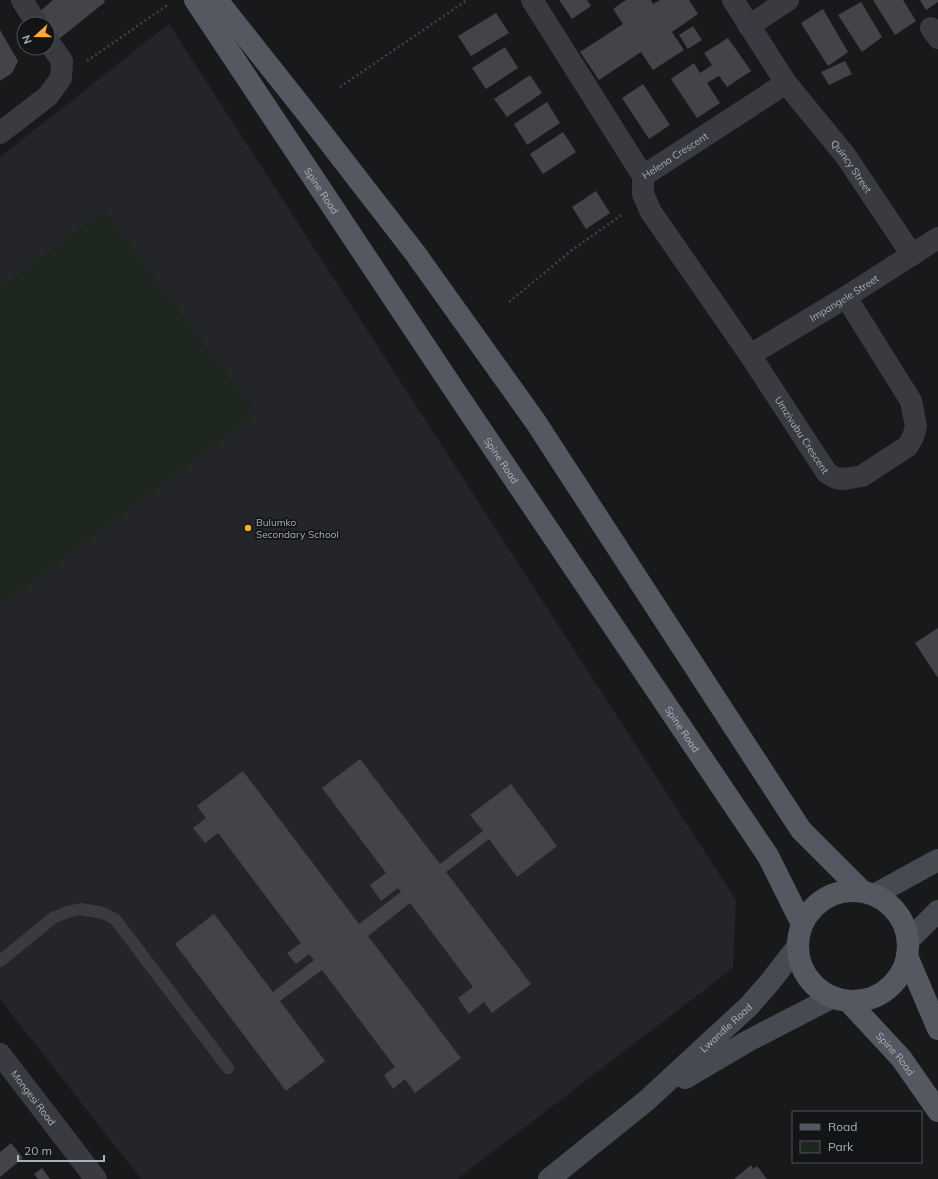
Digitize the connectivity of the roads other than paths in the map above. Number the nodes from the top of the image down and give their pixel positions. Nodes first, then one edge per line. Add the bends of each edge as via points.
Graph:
1 (22, 0) edge
2 (195, 0) edge
3 (217, 0) edge
4 (532, 0) edge
5 (733, 0) edge
6 (788, 0) edge
7 (32, 16) edge
8 (749, 26) junction
9 (56, 52) edge
10 (786, 83) junction
11 (0, 132) edge
12 (643, 176) junction
13 (938, 238) edge
14 (912, 255) junction
15 (846, 297) junction
16 (750, 356) junction
17 (938, 860) edge
18 (868, 893) junction
19 (938, 911) edge
20 (802, 924) junction
21 (798, 946) junction
22 (907, 949) junction
23 (0, 961) edge
24 (840, 999) junction
25 (938, 1029) edge
26 (0, 1054) edge
27 (228, 1068) dead end
28 (646, 1101) junction
29 (938, 1111) edge
30 (96, 1179) edge
31 (549, 1179) edge

1 - 7 street
2 - 20 main road, Spine Road via 768,856
3 - 18 main road via 415,253 535,421 801,830
4 - 12 street, Helena Crescent
5 - 8 street
6 - 8 street
8 - 10 street
9 - 11 street via 62,61 61,78 48,96
10 - 12 street, Helena Crescent
10 - 14 street, Quincy Street via 845,155
12 - 16 street, Umzivubu Crescent via 643,194 651,212
13 - 14 street, Impangele Street
14 - 15 street, Impangele Street
15 - 16 street, Impangele Street
15 - 16 street, Umzivubu Crescent via 911,401 916,426 908,446 862,476 844,479 827,473
17 - 18 street
18 - 20 main road, Spine Road via 849,890 826,898 815,905
18 - 22 main road via 887,902 897,913 904,926
19 - 22 street
20 - 21 main road, Spine Road
21 - 24 main road, Spine Road via 799,956 808,977 819,989
21 - 28 street, Lwandle Road via 749,1006
22 - 24 main road via 902,971 886,990 864,1000
22 - 25 main road
23 - 27 lane via 53,918 81,909 103,913 114,919
24 - 28 street, Lwandle Road via 748,1041
24 - 29 main road, Spine Road via 900,1058
26 - 30 street, Mongesi Road
28 - 31 street, Lwandle Road

